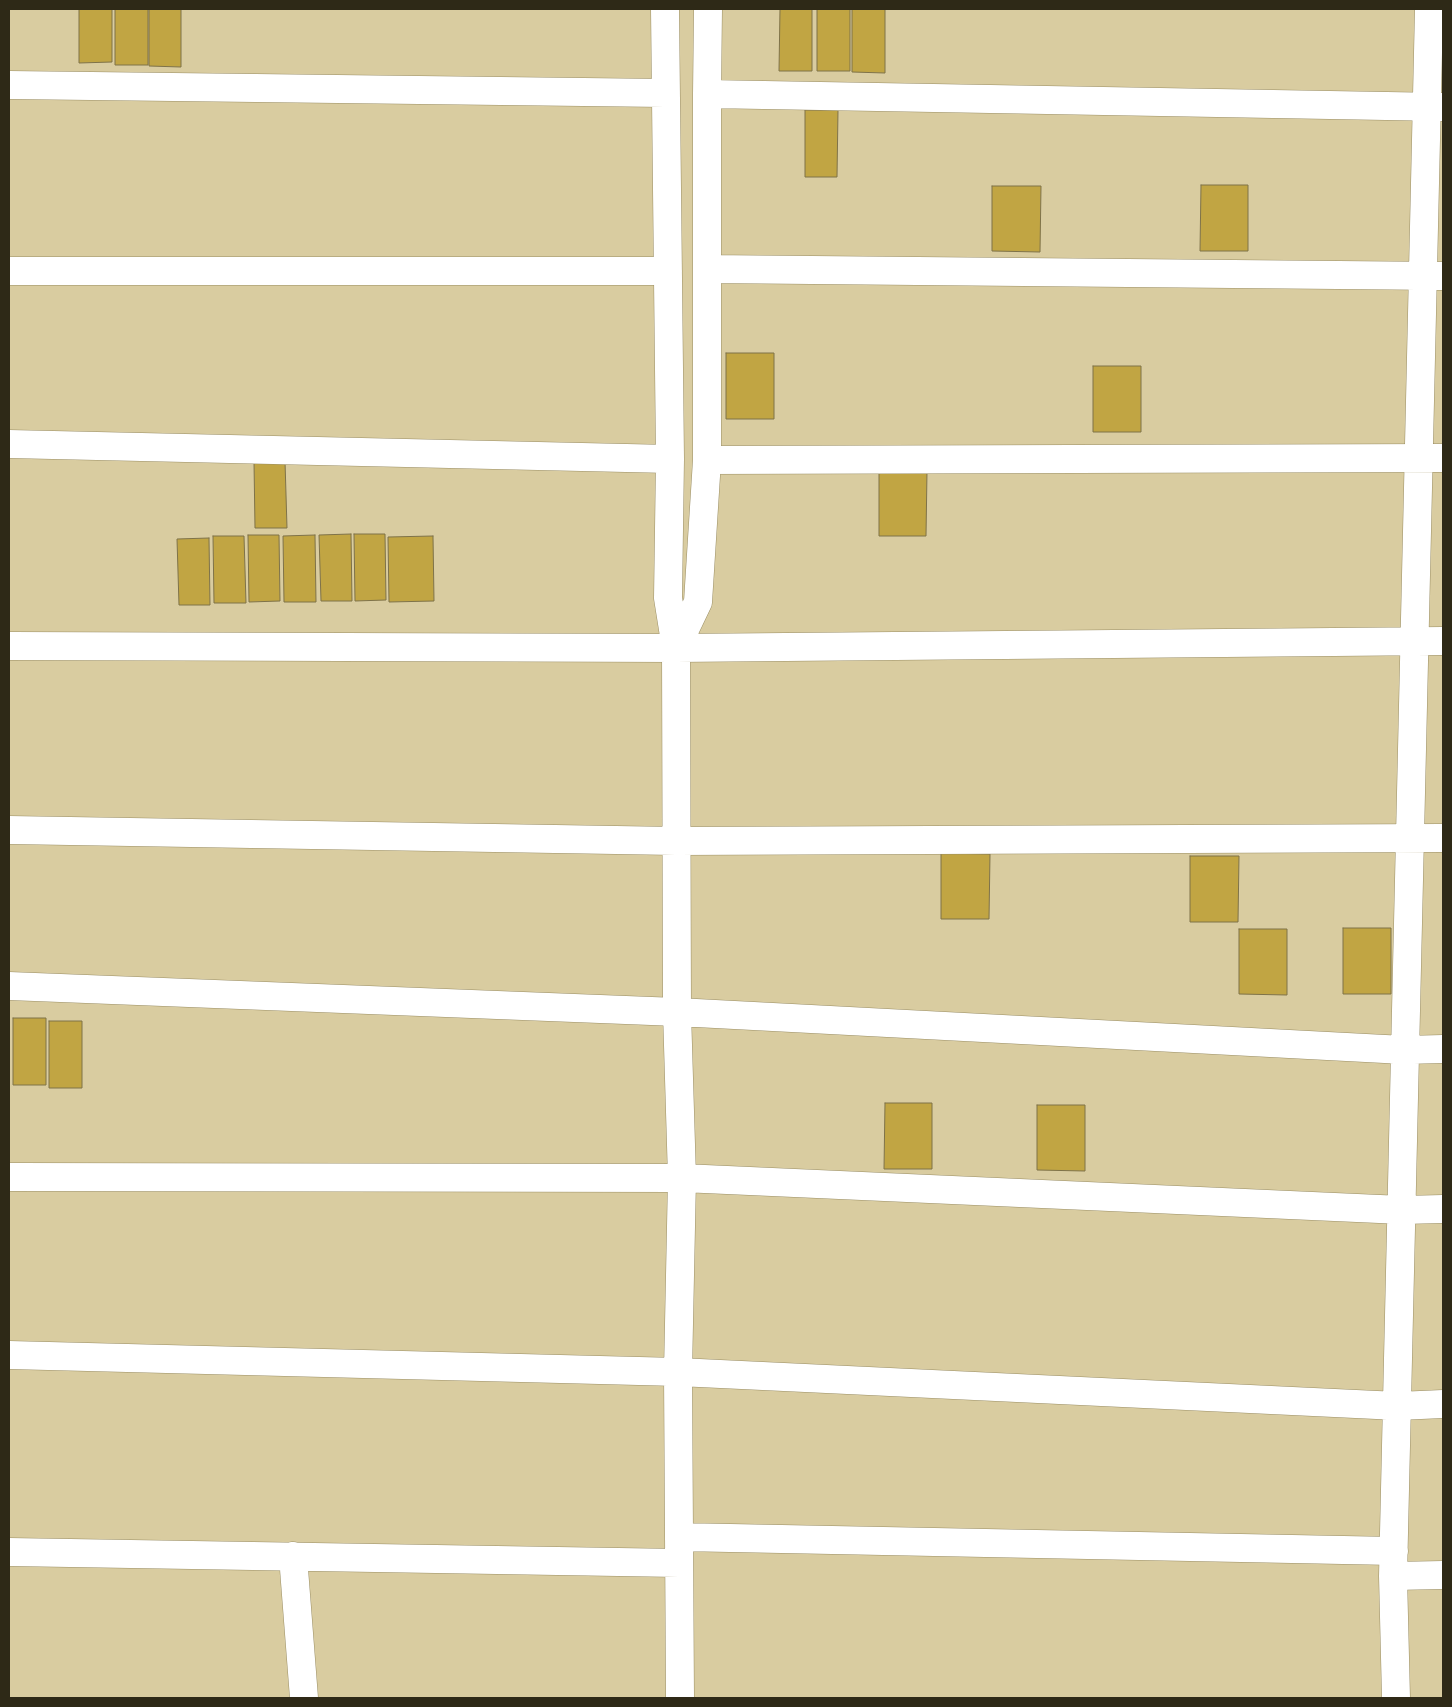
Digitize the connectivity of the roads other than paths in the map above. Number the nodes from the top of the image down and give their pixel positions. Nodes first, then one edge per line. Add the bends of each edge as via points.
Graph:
1 (664, 9) edge
2 (708, 9) edge
3 (1429, 9) edge
4 (9, 85) edge
5 (665, 93) junction
6 (707, 94) junction
7 (1435, 107) edge
8 (707, 269) junction
9 (9, 271) edge
10 (668, 271) junction
11 (1433, 276) edge
12 (9, 444) edge
13 (1431, 458) edge
14 (670, 459) junction
15 (707, 460) junction
16 (1415, 640) junction
17 (1443, 641) edge
18 (9, 646) edge
19 (676, 648) junction
20 (9, 830) edge
21 (1411, 838) junction
22 (1443, 838) edge
23 (676, 841) junction
24 (9, 986) edge
25 (677, 1012) junction
26 (1443, 1049) edge
27 (1404, 1050) junction
28 (9, 1178) edge
29 (682, 1178) junction
30 (1443, 1209) edge
31 (1402, 1210) junction
32 (9, 1355) edge
33 (678, 1372) junction
34 (1443, 1404) edge
35 (1398, 1406) junction
36 (679, 1550) junction
37 (9, 1552) edge
38 (292, 1556) junction
39 (1394, 1563) junction
40 (1443, 1575) edge
41 (304, 1698) edge
42 (680, 1698) edge
43 (1396, 1698) edge

1 - 5 street
2 - 6 street
3 - 7 street
4 - 5 street
5 - 10 street
6 - 7 street
6 - 8 street
7 - 11 street
8 - 11 street
8 - 15 street
9 - 10 street
10 - 14 street
11 - 13 street
12 - 14 street
13 - 15 street
13 - 16 street
14 - 19 street via 668,598
15 - 19 street via 698,602
16 - 17 street
16 - 19 street
16 - 21 street
18 - 19 street
19 - 23 street
20 - 23 street
21 - 22 street
21 - 23 street
21 - 27 street
23 - 25 street
24 - 25 street
25 - 27 street
25 - 29 street
26 - 27 street
27 - 31 street
28 - 29 street
29 - 31 street
29 - 33 street
30 - 31 street
31 - 35 street
32 - 33 street
33 - 35 street
33 - 36 street
34 - 35 street
35 - 39 street
36 - 38 street
36 - 39 street
36 - 42 street
37 - 38 street
38 - 41 street
39 - 40 street
39 - 43 street

